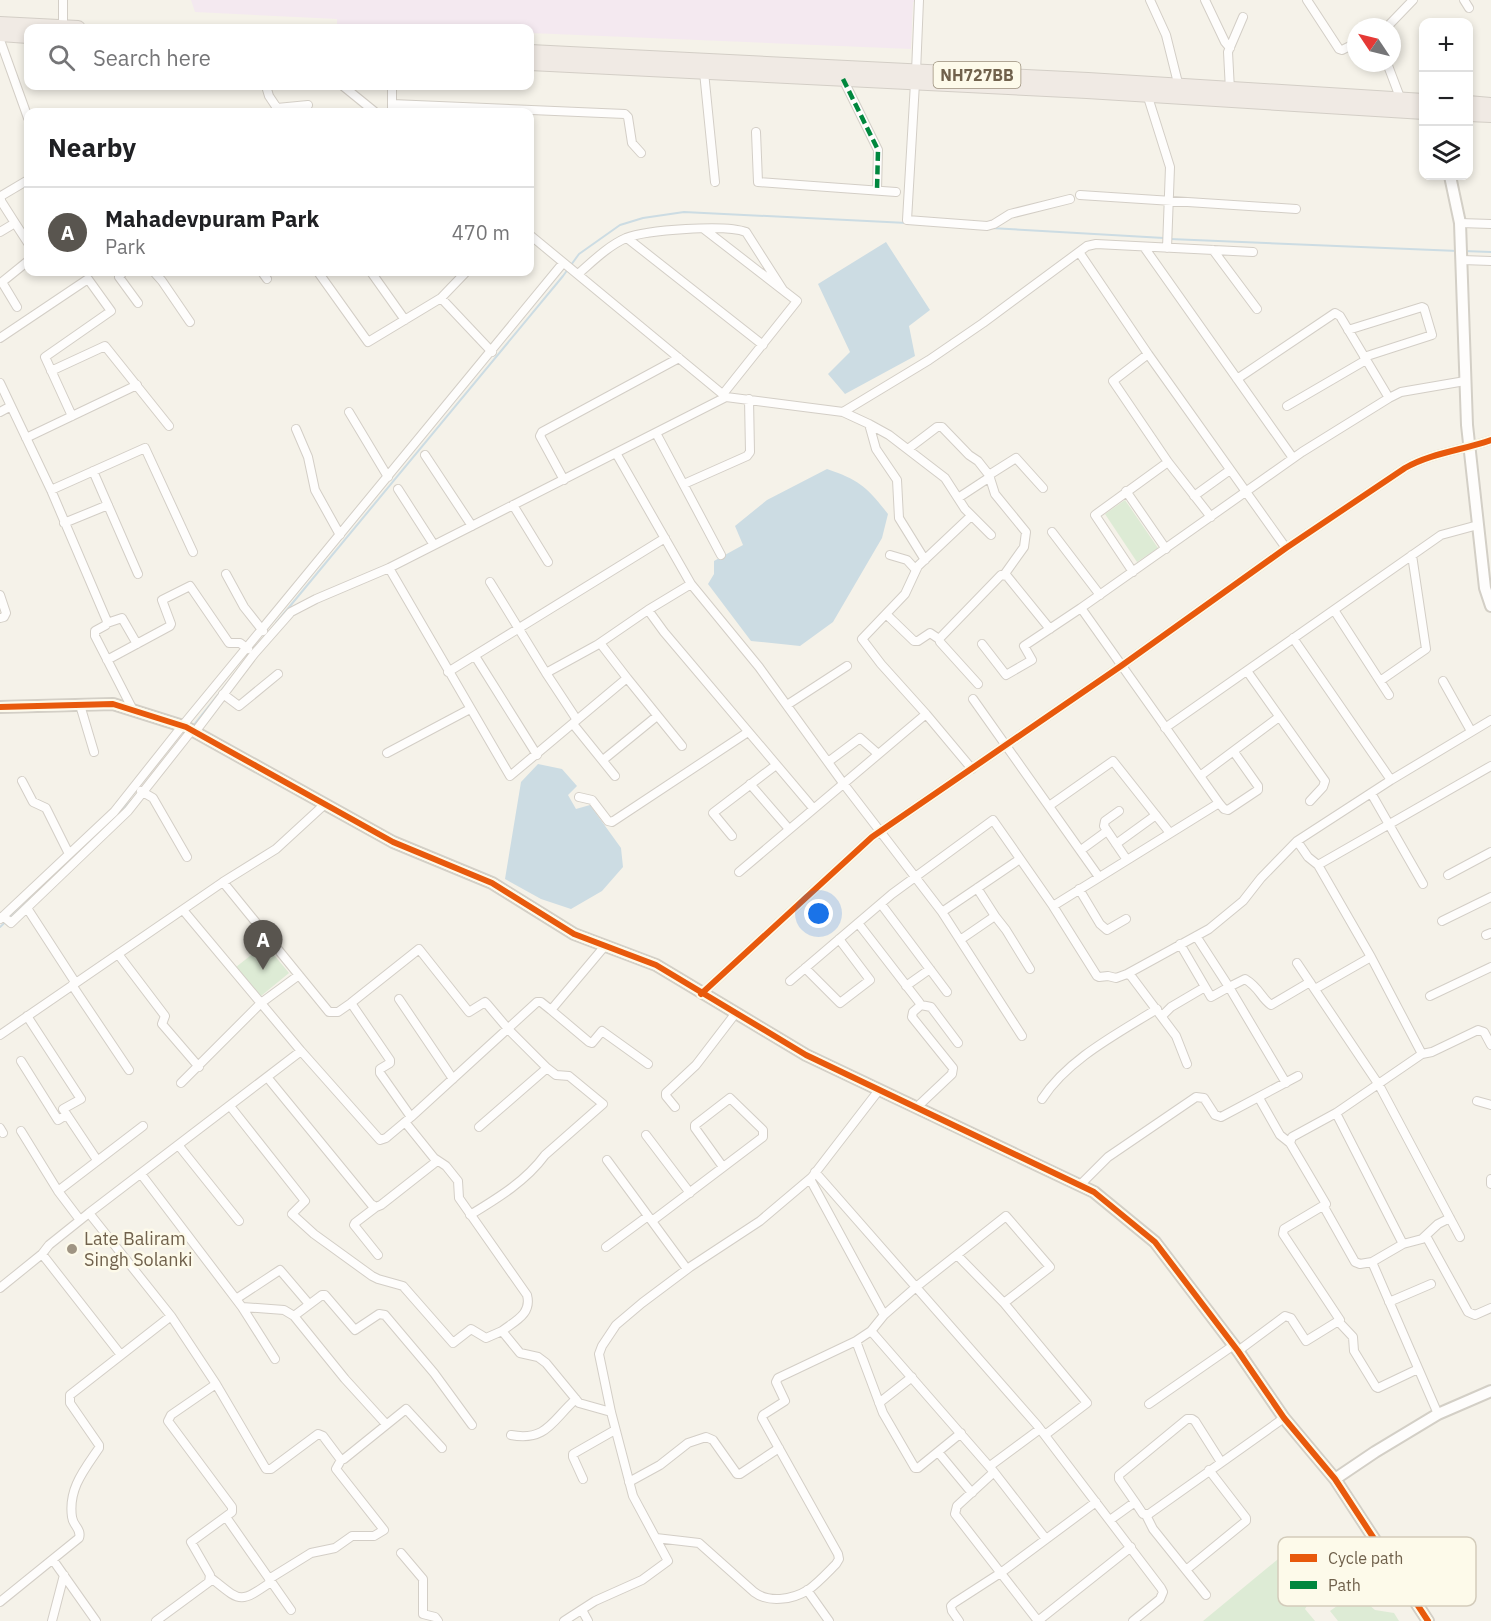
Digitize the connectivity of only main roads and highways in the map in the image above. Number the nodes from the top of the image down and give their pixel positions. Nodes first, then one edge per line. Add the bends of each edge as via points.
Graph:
1 (0, 24) edge
2 (24, 25) edge
3 (0, 34) edge
4 (24, 36) edge
5 (534, 52) edge
6 (534, 63) edge
7 (915, 77) junction
8 (1145, 90) junction
9 (1419, 101) edge
10 (1473, 103) edge
11 (1491, 105) edge
12 (1419, 111) edge
13 (1473, 114) edge
14 (1491, 115) edge

1 - 2 highway
3 - 4 highway
5 - 7 highway, NH727BB
6 - 7 highway, NH727BB via 843,79
7 - 8 highway, NH727BB
8 - 9 highway, NH727BB via 1179,87
8 - 12 highway, NH727BB
10 - 11 highway
13 - 14 highway

